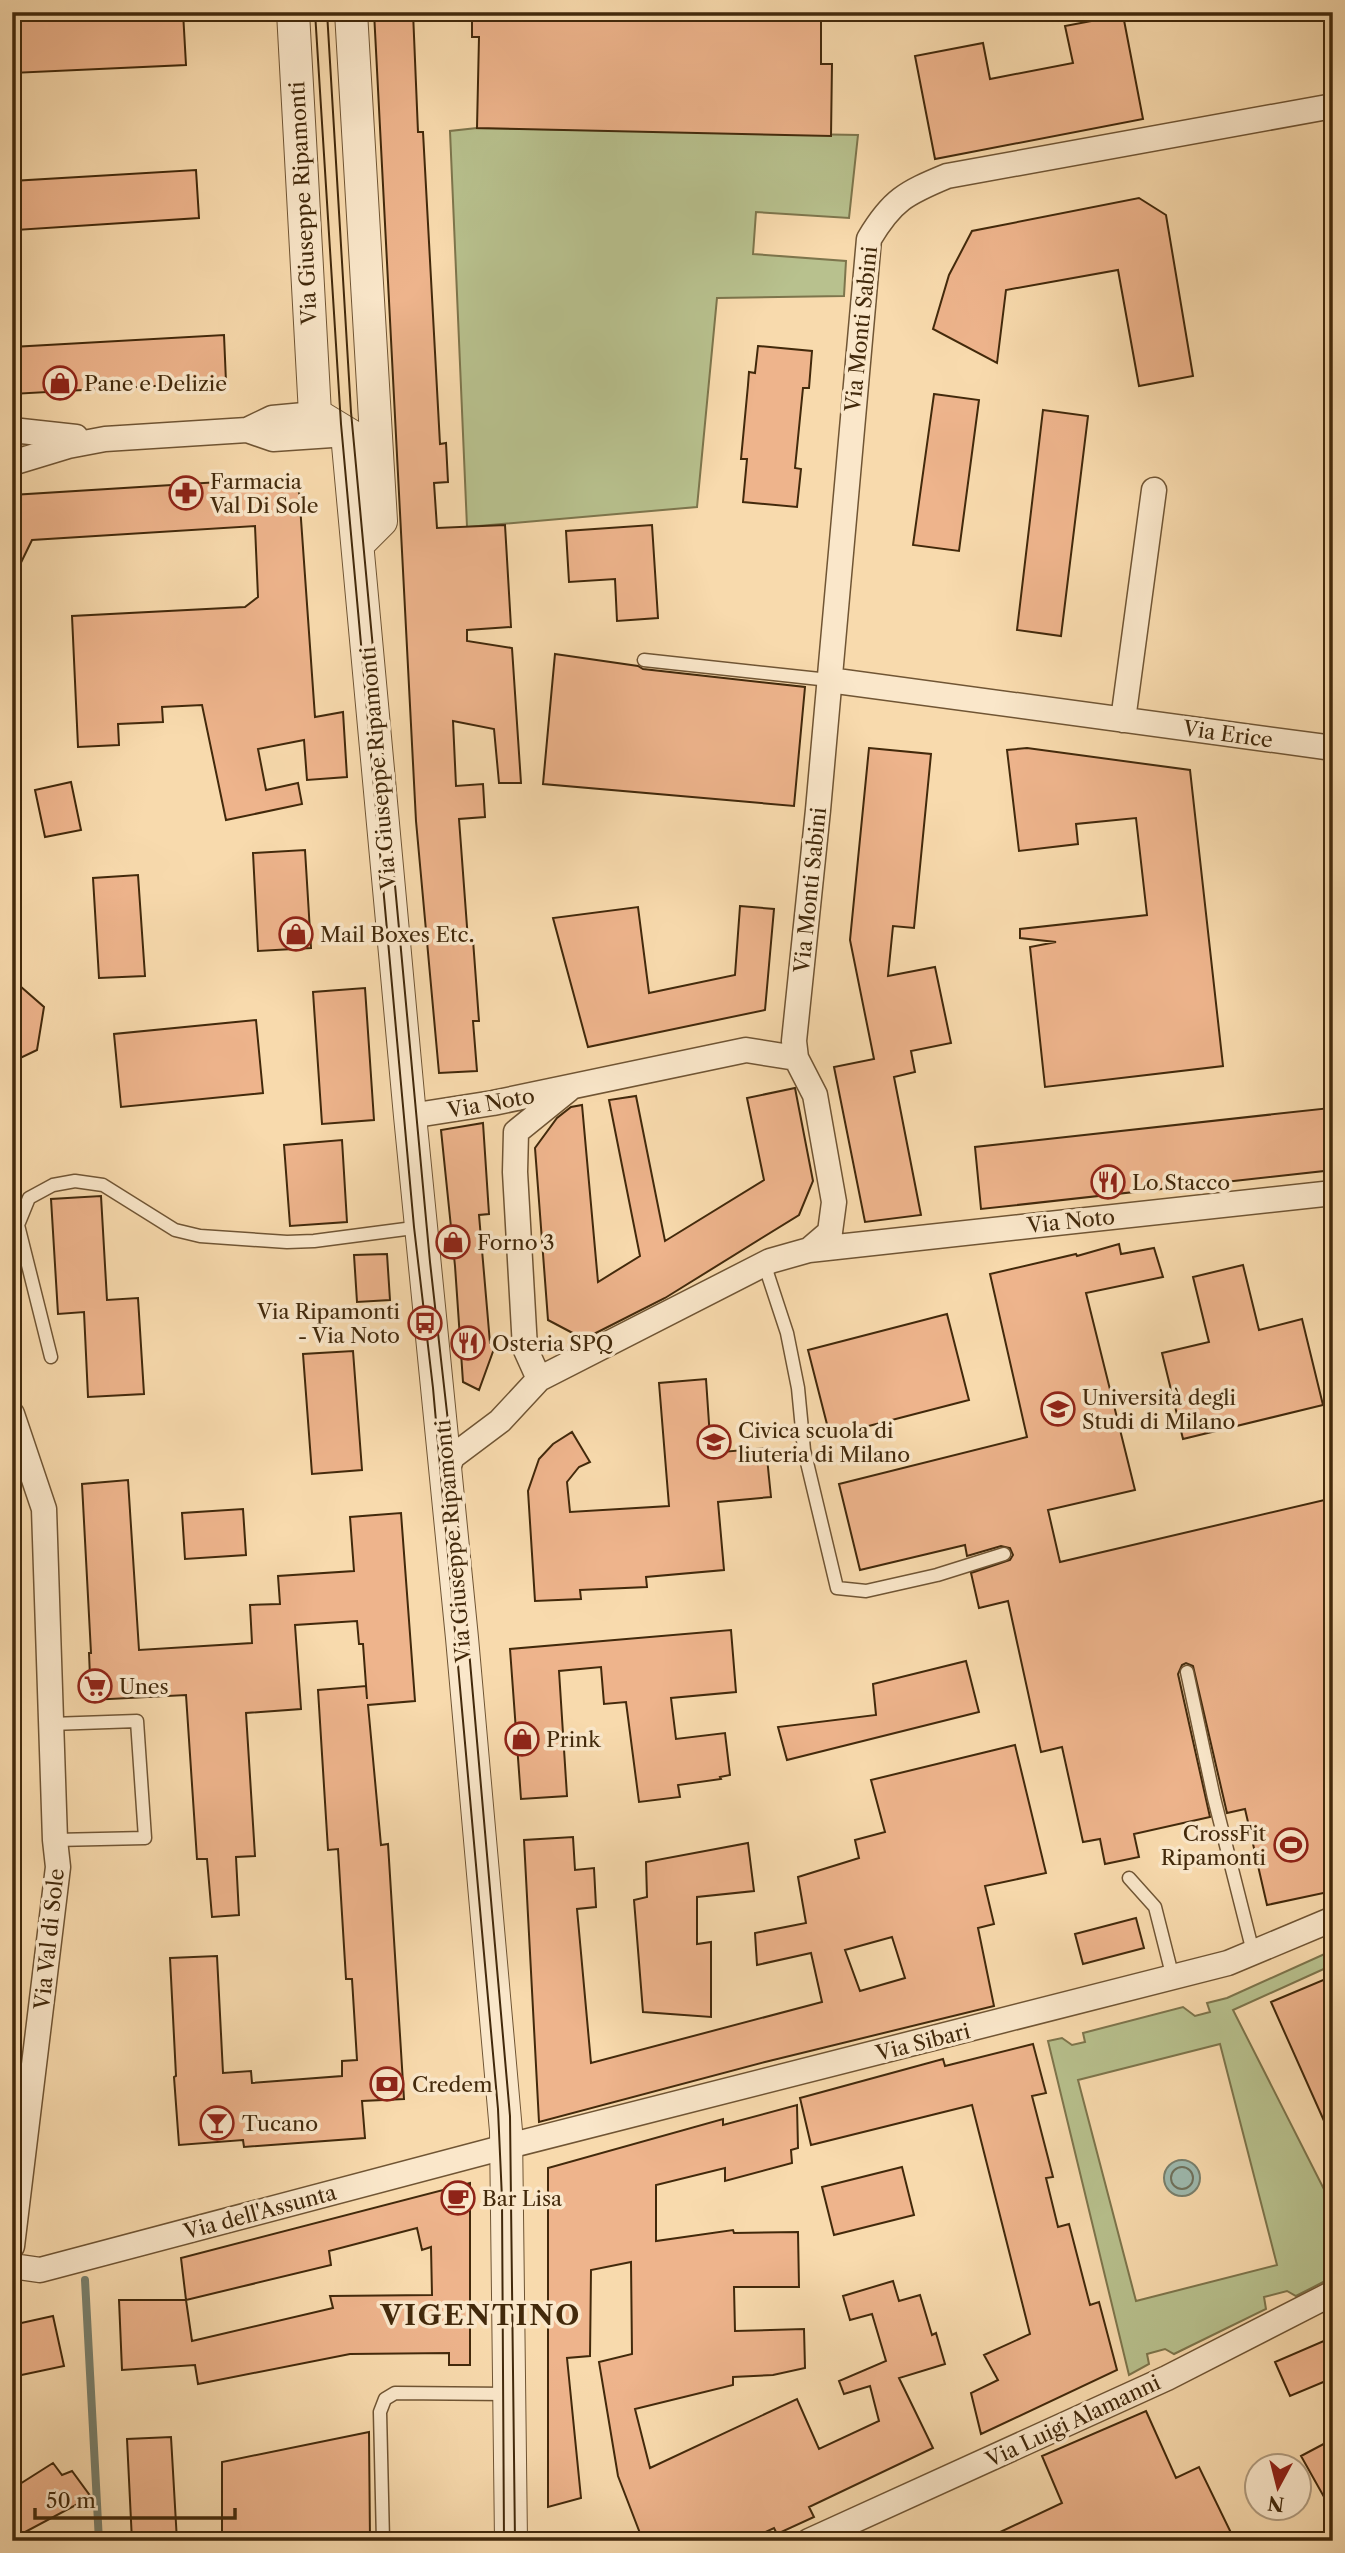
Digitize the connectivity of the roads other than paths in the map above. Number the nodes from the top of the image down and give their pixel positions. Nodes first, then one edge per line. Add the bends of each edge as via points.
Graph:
1 (293, 12) edge
2 (351, 12) edge
3 (1333, 106) edge
4 (375, 410) junction
5 (315, 414) junction
6 (12, 430) edge
7 (247, 430) junction
8 (348, 433) junction
9 (105, 439) junction
10 (377, 450) junction
11 (12, 463) edge
12 (1154, 490) dead end
13 (358, 544) junction
14 (644, 660) dead end
15 (829, 680) junction
16 (1123, 720) junction
17 (1333, 748) edge
18 (796, 1058) junction
19 (571, 1088) junction
20 (410, 1116) junction
21 (1333, 1193) edge
22 (422, 1227) junction
23 (809, 1250) junction
24 (764, 1262) junction
25 (51, 1357) dead end
26 (539, 1379) junction
27 (12, 1414) edge
28 (446, 1471) junction
29 (1004, 1554) dead end
30 (1187, 1672) dead end
31 (51, 1724) junction
32 (55, 1840) junction
33 (1129, 1878) dead end
34 (1333, 1919) edge
35 (1253, 1952) junction
36 (1173, 1978) junction
37 (507, 2147) junction
38 (12, 2246) edge
39 (12, 2266) edge
40 (1333, 2293) edge
41 (509, 2394) junction
42 (383, 2541) edge
43 (510, 2541) edge
44 (809, 2541) edge

1 - 5 street, Via Giuseppe Ripamonti
2 - 4 street
3 - 15 street, Via Monti Sabini via 947,176 907,193 883,215 869,239
4 - 8 street
4 - 10 street
5 - 7 street via 272,418
5 - 8 street
6 - 9 street
7 - 8 street via 273,439
7 - 9 street
8 - 10 street
8 - 13 street, Via Giuseppe Ripamonti
9 - 11 street
10 - 13 street via 381,521
12 - 16 street
13 - 20 street, Via Giuseppe Ripamonti
14 - 15 lane
15 - 16 street
15 - 18 street, Via Monti Sabini
16 - 17 street, Via Erice
18 - 19 street, Via Noto via 746,1050
18 - 23 street via 815,1095 834,1202 830,1232
19 - 20 street, Via Noto
19 - 26 street, Via Noto via 516,1132 525,1348
20 - 22 street, Via Giuseppe Ripamonti
21 - 23 street, Via Noto
22 - 25 lane via 314,1241 200,1236 175,1230 103,1185 75,1181 53,1185 29,1198 18,1225
22 - 28 street, Via Giuseppe Ripamonti
23 - 24 street, Via Noto
24 - 26 street, Via Noto
24 - 29 lane via 787,1333 804,1450 837,1588 866,1591
26 - 28 street, Via Noto via 500,1421 452,1457
27 - 31 street, Via Val di Sole via 44,1504
28 - 37 street, Via Giuseppe Ripamonti
30 - 35 lane
31 - 32 street, Via Val di Sole
31 - 32 lane, Via Val di Sole via 137,1721 145,1838
32 - 38 street, Via Val di Sole via 58,1867
33 - 36 lane via 1155,1907
34 - 35 street, Via Sibari
35 - 36 street, Via Sibari via 1228,1964
36 - 37 street, Via Sibari
37 - 39 street, Via dell'Assunta via 40,2270
37 - 41 street, Via Giuseppe Ripamonti
40 - 44 street, Via Luigi Alamanni via 1167,2378
41 - 42 lane via 395,2393 385,2399 380,2412
41 - 43 street, Via Giuseppe Ripamonti

